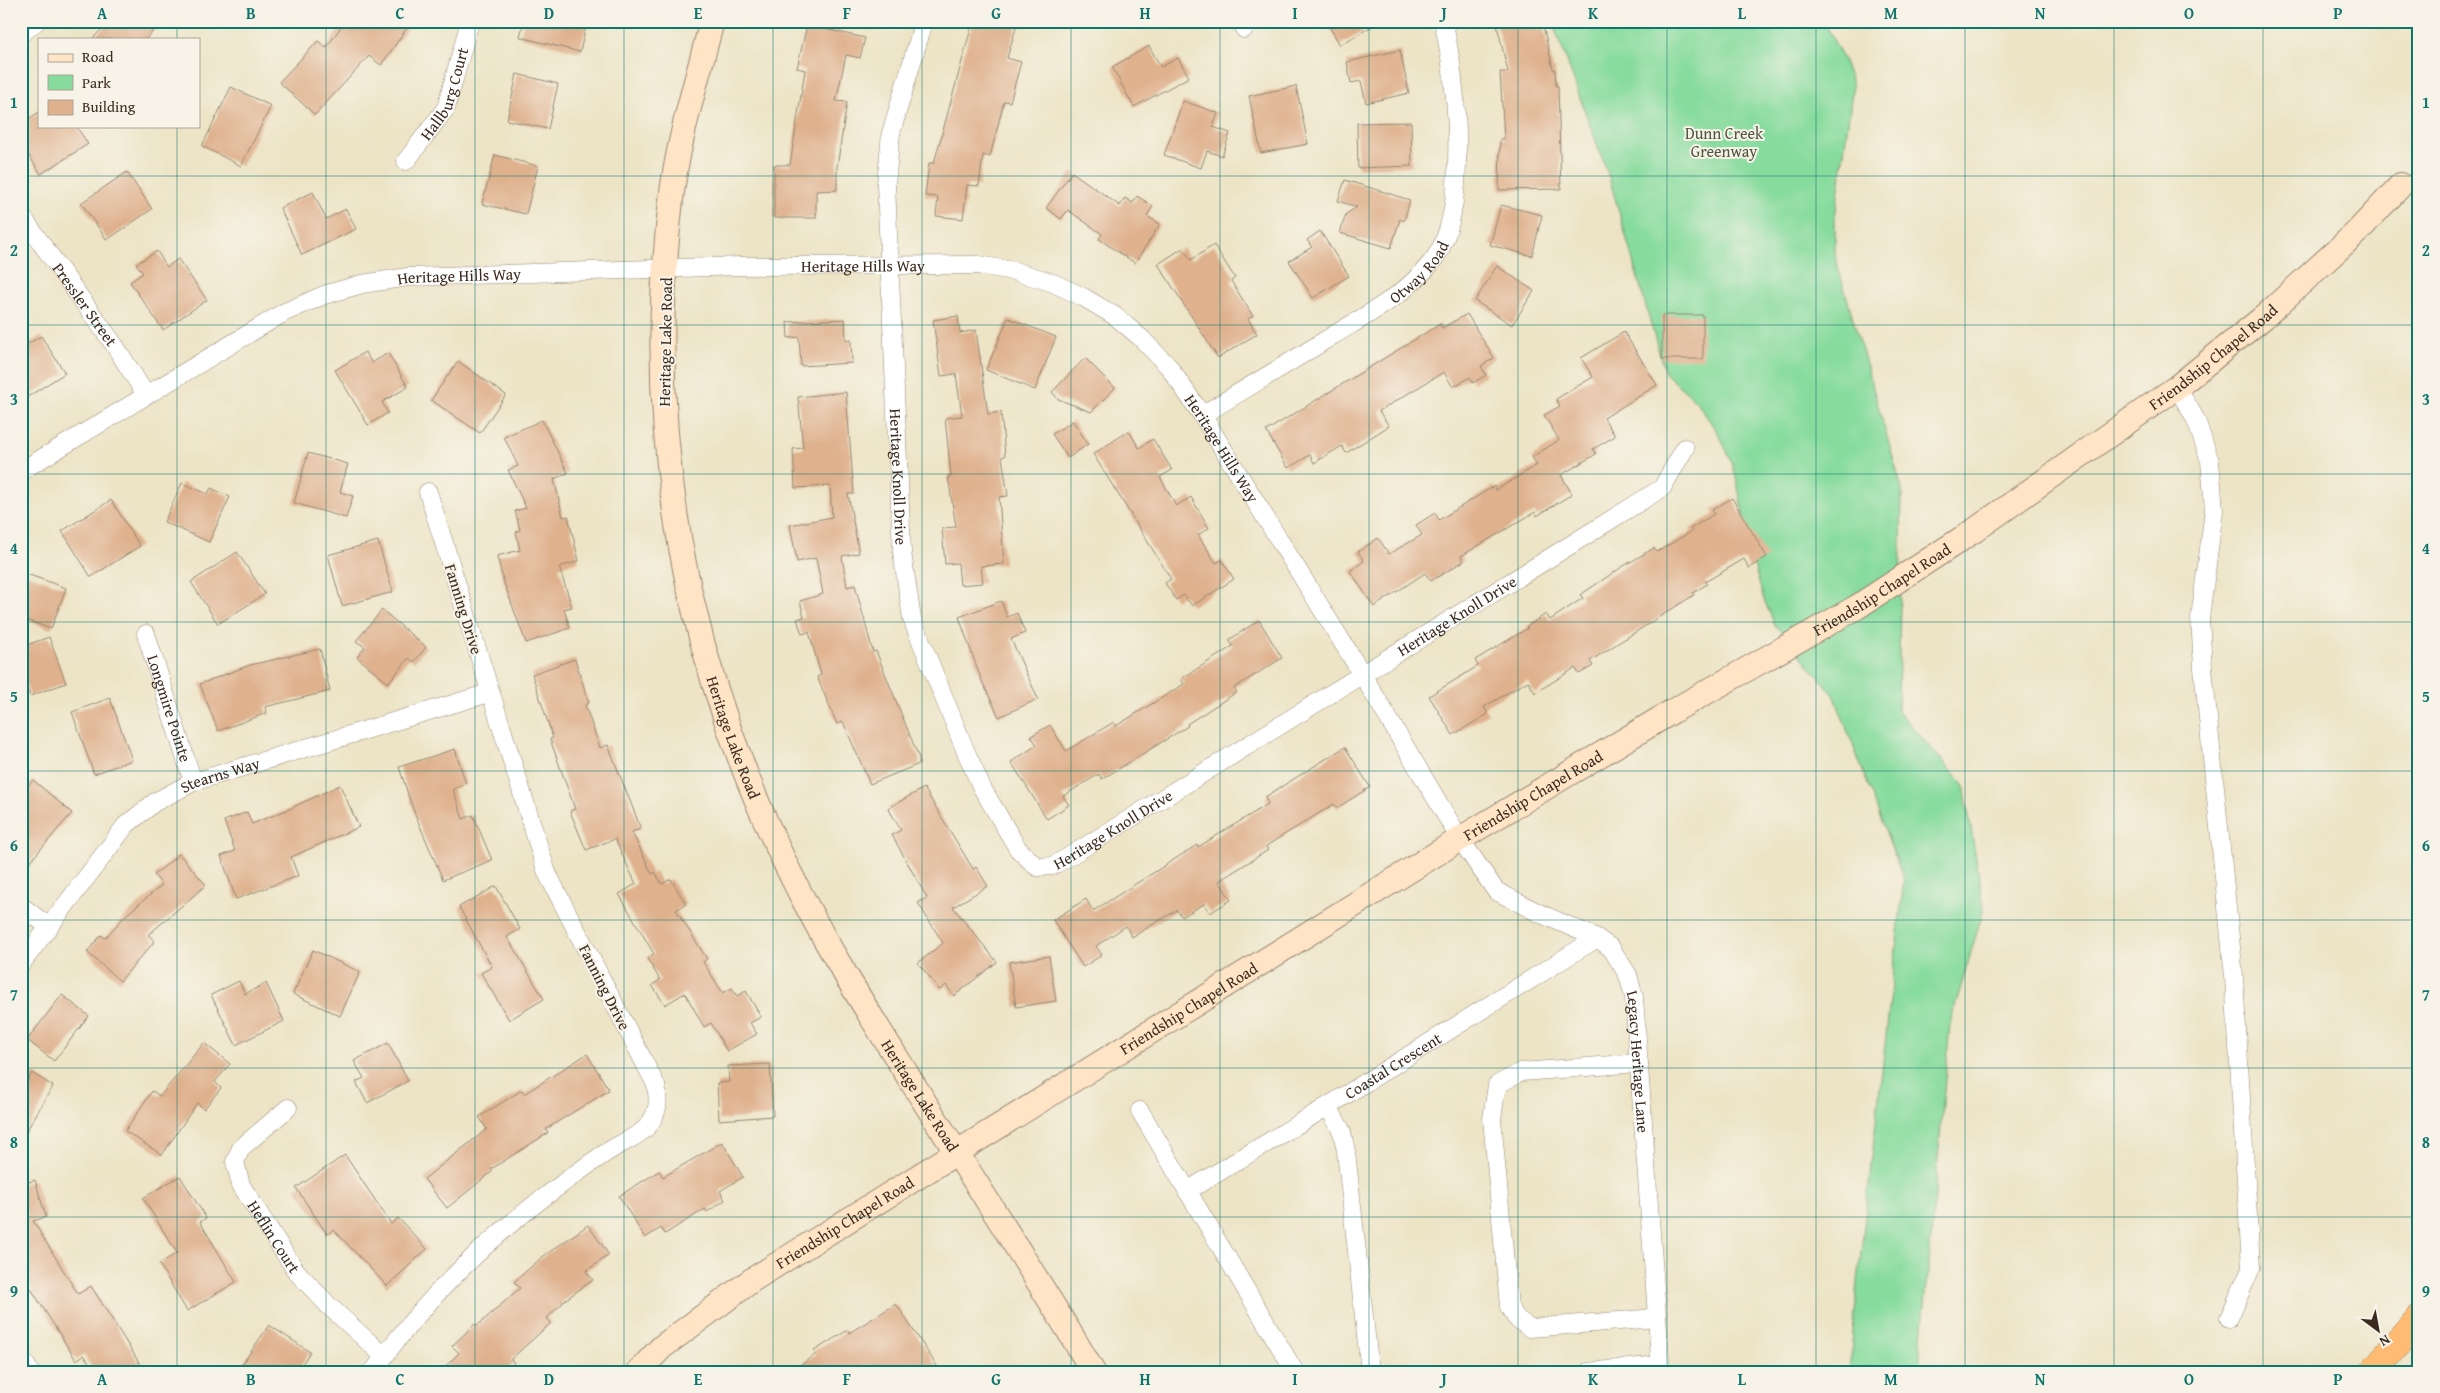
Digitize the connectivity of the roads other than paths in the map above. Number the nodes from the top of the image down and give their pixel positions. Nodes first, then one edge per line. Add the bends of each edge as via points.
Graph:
1 (37, 21) edge
2 (470, 21) edge
3 (712, 21) edge
4 (924, 21) edge
5 (1444, 21) edge
6 (21, 34) edge
7 (406, 161) dead end
8 (2401, 185) dead end
9 (21, 215) edge
10 (890, 265) junction
11 (666, 270) junction
12 (2177, 387) junction
13 (146, 394) junction
14 (1202, 416) junction
15 (1685, 448) dead end
16 (21, 471) edge
17 (428, 492) dead end
18 (146, 634) dead end
19 (1362, 674) junction
20 (490, 693) junction
21 (193, 782) junction
22 (1460, 839) junction
23 (21, 906) edge
24 (48, 926) junction
25 (1597, 938) junction
26 (21, 964) edge
27 (1639, 1063) junction
28 (1328, 1106) junction
29 (288, 1108) dead end
30 (1140, 1111) dead end
31 (958, 1152) junction
32 (1187, 1191) junction
33 (1657, 1318) junction
34 (2229, 1318) dead end
35 (2419, 1319) edge
36 (384, 1356) junction
37 (21, 1357) edge
38 (1661, 1369) edge
39 (30, 1372) edge
40 (373, 1372) edge
41 (638, 1372) edge
42 (1093, 1372) edge
43 (1295, 1372) edge
44 (1370, 1372) edge
45 (1588, 1372) edge
46 (2373, 1372) edge

1 - 6 street
2 - 7 street, Hallburg Court via 446,108
3 - 11 street, Heritage Lake Road via 680,145 671,200
4 - 10 street, Heritage Knoll Drive via 891,133 886,184
5 - 14 street, Otway Road via 1453,73 1455,200 1450,226 1435,257 1412,284 1378,308
8 - 12 street, Friendship Chapel Road via 2358,231 2264,317
9 - 13 street, Pressler Street
10 - 11 street, Heritage Hills Way
10 - 14 street, Heritage Hills Way via 978,265 1051,282 1083,297 1115,316 1141,338 1169,367
10 - 19 street, Heritage Knoll Drive via 902,552 912,619 982,788 1028,861 1037,867 1052,866 1065,859
11 - 13 street, Heritage Hills Way via 408,277 362,284 324,295 283,313
11 - 31 street, Heritage Lake Road via 662,366 665,438 680,547 708,667 738,758 780,853 840,966
12 - 22 street, Friendship Chapel Road via 1975,530 1857,607 1673,711
12 - 34 street via 2196,420 2210,461 2214,510 2200,618 2234,977 2251,1268
13 - 16 street, Heritage Hills Way
14 - 19 street, Heritage Hills Way
15 - 19 street, Heritage Knoll Drive via 1662,488
17 - 20 street, Fanning Drive
18 - 21 street, Longmire Pointe
19 - 22 street, Heritage Hills Way
20 - 21 street, Stearns Way
20 - 36 street, Fanning Drive via 547,873 656,1085 659,1101 656,1116 645,1129 560,1185 508,1226 463,1268
21 - 24 street, Stearns Way via 155,802 126,825
22 - 25 street, Legacy Heritage Lane via 1496,891
22 - 31 street, Friendship Chapel Road
23 - 24 street
24 - 26 street, Stearns Way
25 - 27 street, Legacy Heritage Lane via 1611,948 1628,975 1634,997
25 - 28 street, Coastal Crescent
27 - 33 street, Legacy Heritage Lane
27 - 33 street via 1520,1072 1497,1085 1492,1119 1508,1307 1517,1319 1530,1328
28 - 32 street, Coastal Crescent
28 - 44 street via 1342,1132 1346,1150
29 - 36 street, Heflin Court via 241,1148 235,1162 241,1185 296,1271
30 - 32 street
31 - 41 street, Friendship Chapel Road via 752,1280 662,1347
31 - 42 street, Heritage Lake Road
32 - 43 street
33 - 38 street, Legacy Heritage Lane
35 - 46 highway
36 - 40 street, Fanning Drive
37 - 39 street
38 - 45 street

